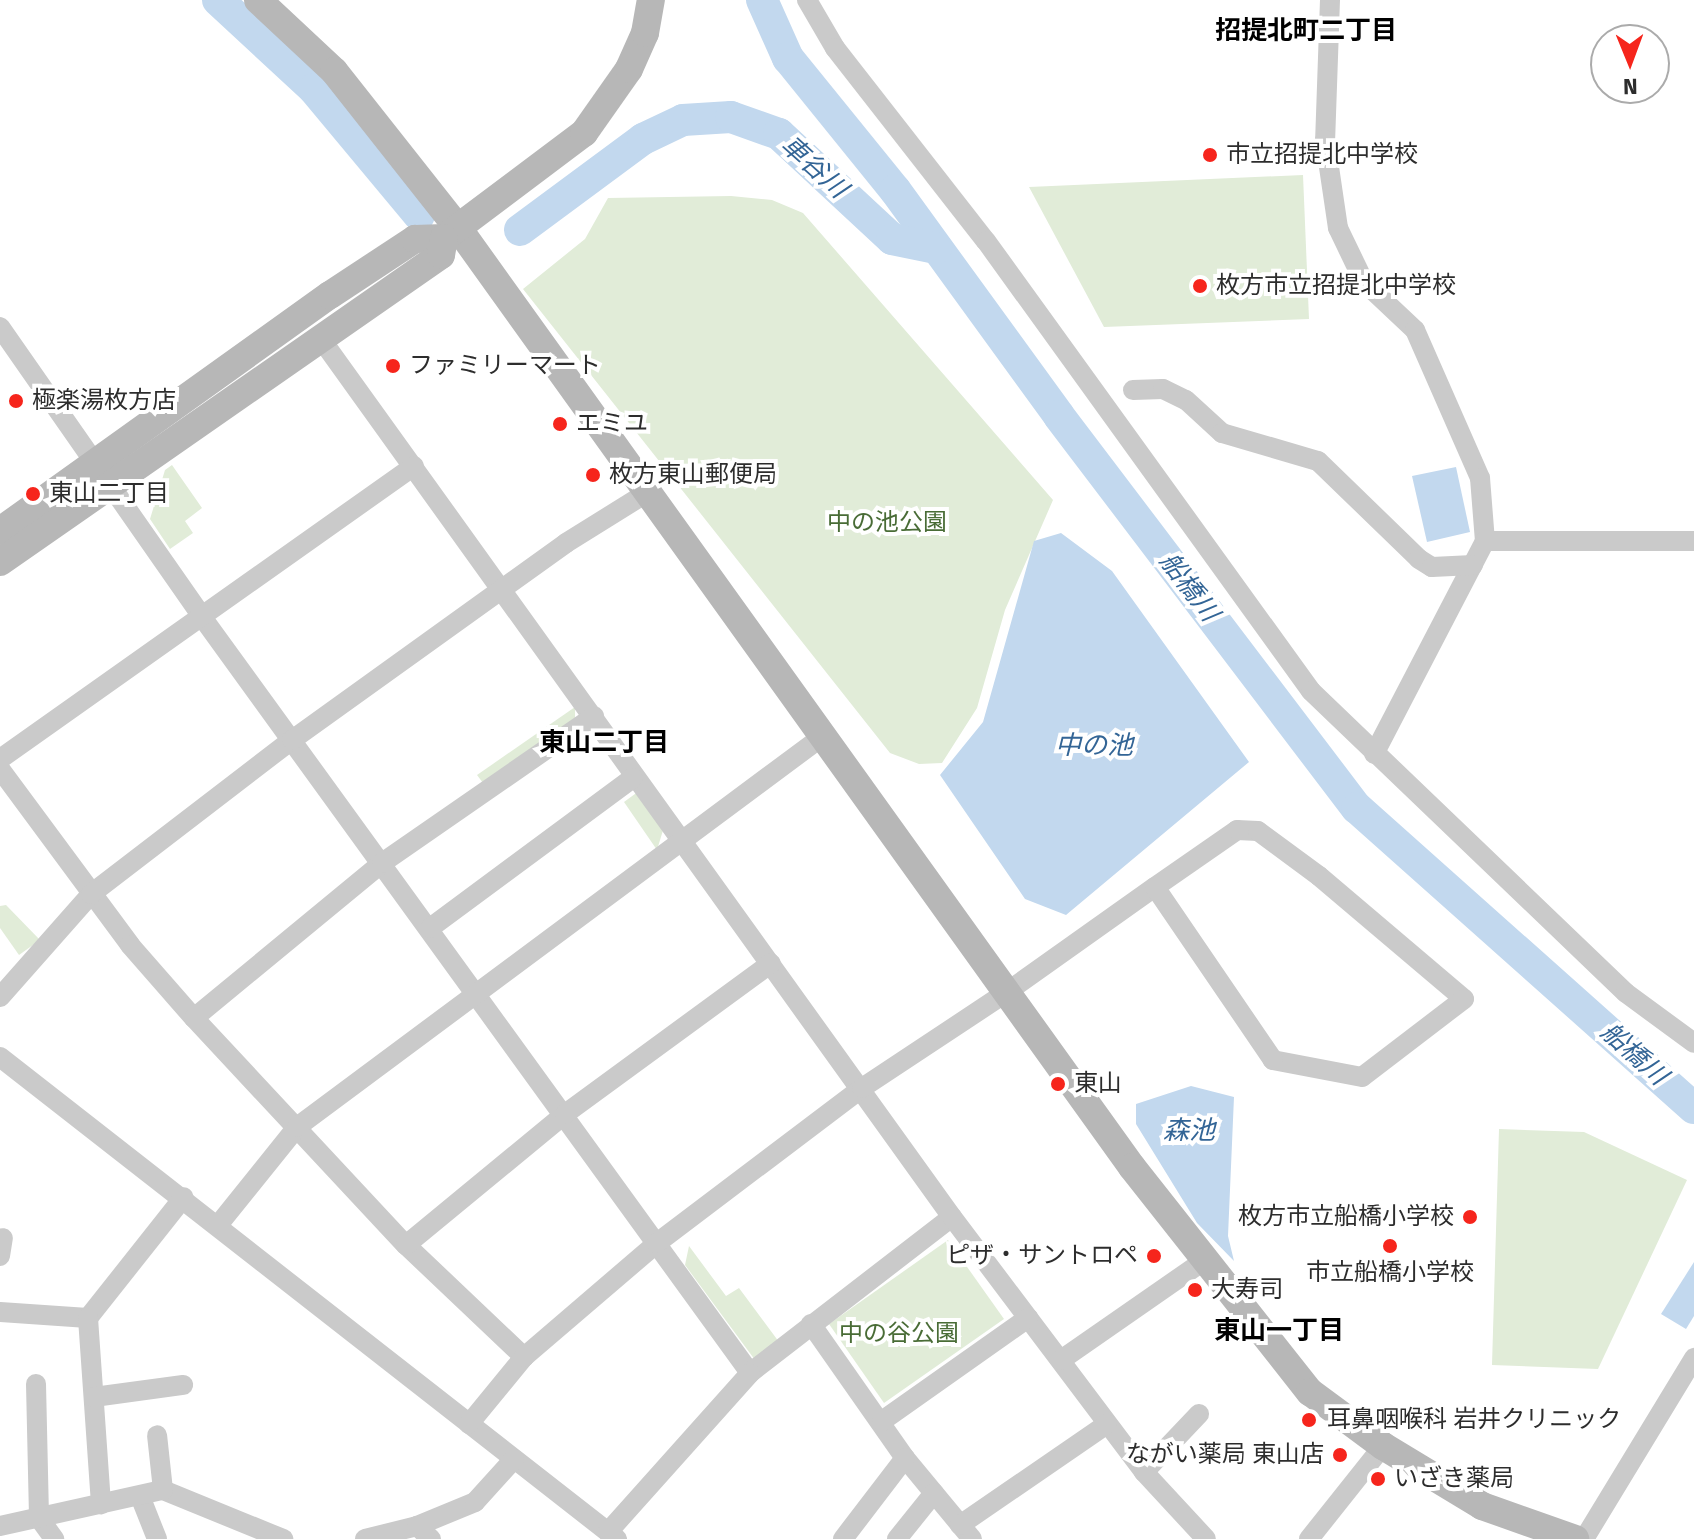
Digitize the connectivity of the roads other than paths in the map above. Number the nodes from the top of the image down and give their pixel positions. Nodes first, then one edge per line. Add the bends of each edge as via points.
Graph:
1 (258, 0) edge
2 (651, 0) edge
3 (807, 0) edge
4 (1330, 0) edge
5 (451, 233) junction
6 (0, 327) edge
7 (321, 339) junction
8 (1133, 390) dead end
9 (414, 466) junction
10 (104, 473) junction
11 (648, 492) junction
12 (0, 531) edge
13 (1485, 541) junction
14 (1694, 541) edge
15 (0, 562) edge
16 (1473, 565) junction
17 (503, 590) junction
18 (202, 617) junction
19 (594, 716) junction
20 (823, 736) junction
21 (292, 740) junction
22 (1374, 754) junction
23 (0, 759) edge
24 (0, 769) edge
25 (633, 778) junction
26 (681, 842) junction
27 (382, 863) junction
28 (1155, 887) junction
29 (91, 894) junction
30 (430, 928) junction
31 (771, 963) junction
32 (478, 992) junction
33 (1007, 992) junction
34 (0, 997) edge
35 (194, 1018) junction
36 (1694, 1043) edge
37 (0, 1057) edge
38 (862, 1088) junction
39 (565, 1114) junction
40 (297, 1127) junction
41 (184, 1197) junction
42 (952, 1217) junction
43 (219, 1224) junction
44 (657, 1243) junction
45 (406, 1245) junction
46 (1205, 1260) junction
47 (0, 1312) edge
48 (88, 1318) junction
49 (1028, 1318) junction
50 (811, 1324) junction
51 (524, 1357) junction
52 (1061, 1360) junction
53 (1691, 1367) edge
54 (750, 1373) junction
55 (36, 1384) dead end
56 (183, 1385) dead end
57 (94, 1397) junction
58 (1199, 1414) dead end
59 (882, 1421) junction
60 (469, 1424) junction
61 (1107, 1424) junction
62 (157, 1435) dead end
63 (1383, 1446) junction
64 (905, 1458) junction
65 (514, 1459) junction
66 (1144, 1472) junction
67 (163, 1490) junction
68 (934, 1493) junction
69 (140, 1496) junction
70 (101, 1505) junction
71 (39, 1518) junction
72 (0, 1526) edge
73 (966, 1532) edge
74 (424, 1533) edge
75 (255, 1534) edge
76 (612, 1536) edge
77 (9, 1539) edge
78 (54, 1539) edge
79 (157, 1539) edge
80 (283, 1539) edge
81 (365, 1539) edge
82 (843, 1539) edge
83 (897, 1539) edge
84 (1206, 1539) edge
85 (1309, 1539) edge
86 (1575, 1539) edge
87 (1584, 1539) edge

1 - 5 street via 334,71
2 - 5 street via 645,33 629,69 584,133
3 - 22 street via 835,48 986,241 1311,691
4 - 13 street via 1325,140 1338,228 1364,282 1422,343 1480,478
5 - 7 street via 441,255
5 - 10 street via 415,239
5 - 11 street
6 - 10 street
7 - 9 street
7 - 10 street
8 - 16 street via 1163,389 1186,400 1222,433 1318,461 1419,559 1432,567
9 - 17 street
9 - 18 street
10 - 12 street
10 - 15 street
10 - 18 street
11 - 17 street
11 - 20 street
13 - 14 street
13 - 16 street
16 - 22 street
17 - 19 street
17 - 21 street
18 - 21 street
18 - 23 street
19 - 25 street
19 - 27 street
20 - 26 street
20 - 33 street
21 - 27 street
21 - 29 street
22 - 36 street via 1626,993
24 - 29 street
25 - 26 street
25 - 30 street
26 - 31 street
26 - 32 street
27 - 30 street
27 - 35 street
28 - 28 street via 1237,830 1258,831 1464,999 1362,1077 1273,1060
28 - 33 street
29 - 34 street
29 - 35 street
30 - 32 street
31 - 38 street
31 - 39 street
32 - 39 street
32 - 40 street
33 - 38 street
33 - 46 street
35 - 40 street
37 - 41 street
38 - 42 street
38 - 44 street
39 - 44 street
39 - 45 street
40 - 43 street
40 - 45 street
41 - 43 street
41 - 48 street
42 - 49 street
42 - 50 street
43 - 60 street
44 - 51 street
44 - 54 street
45 - 51 street
46 - 52 street
46 - 63 street via 1310,1392
47 - 48 street
48 - 57 street
49 - 52 street
49 - 59 street
50 - 54 street
50 - 59 street
51 - 60 street
52 - 61 street
53 - 87 street
54 - 76 street
55 - 71 street
56 - 57 street
57 - 70 street
58 - 66 street
59 - 64 street
60 - 65 street
61 - 66 street
61 - 73 street
62 - 67 street
63 - 85 street
63 - 86 street via 1482,1506
64 - 68 street
64 - 82 street
65 - 74 street via 475,1502
65 - 76 street
66 - 84 street
67 - 69 street
67 - 75 street
68 - 73 street
68 - 83 street
69 - 70 street
69 - 79 street
70 - 71 street
71 - 72 street
71 - 78 street
72 - 77 street
74 - 81 street
75 - 80 street

